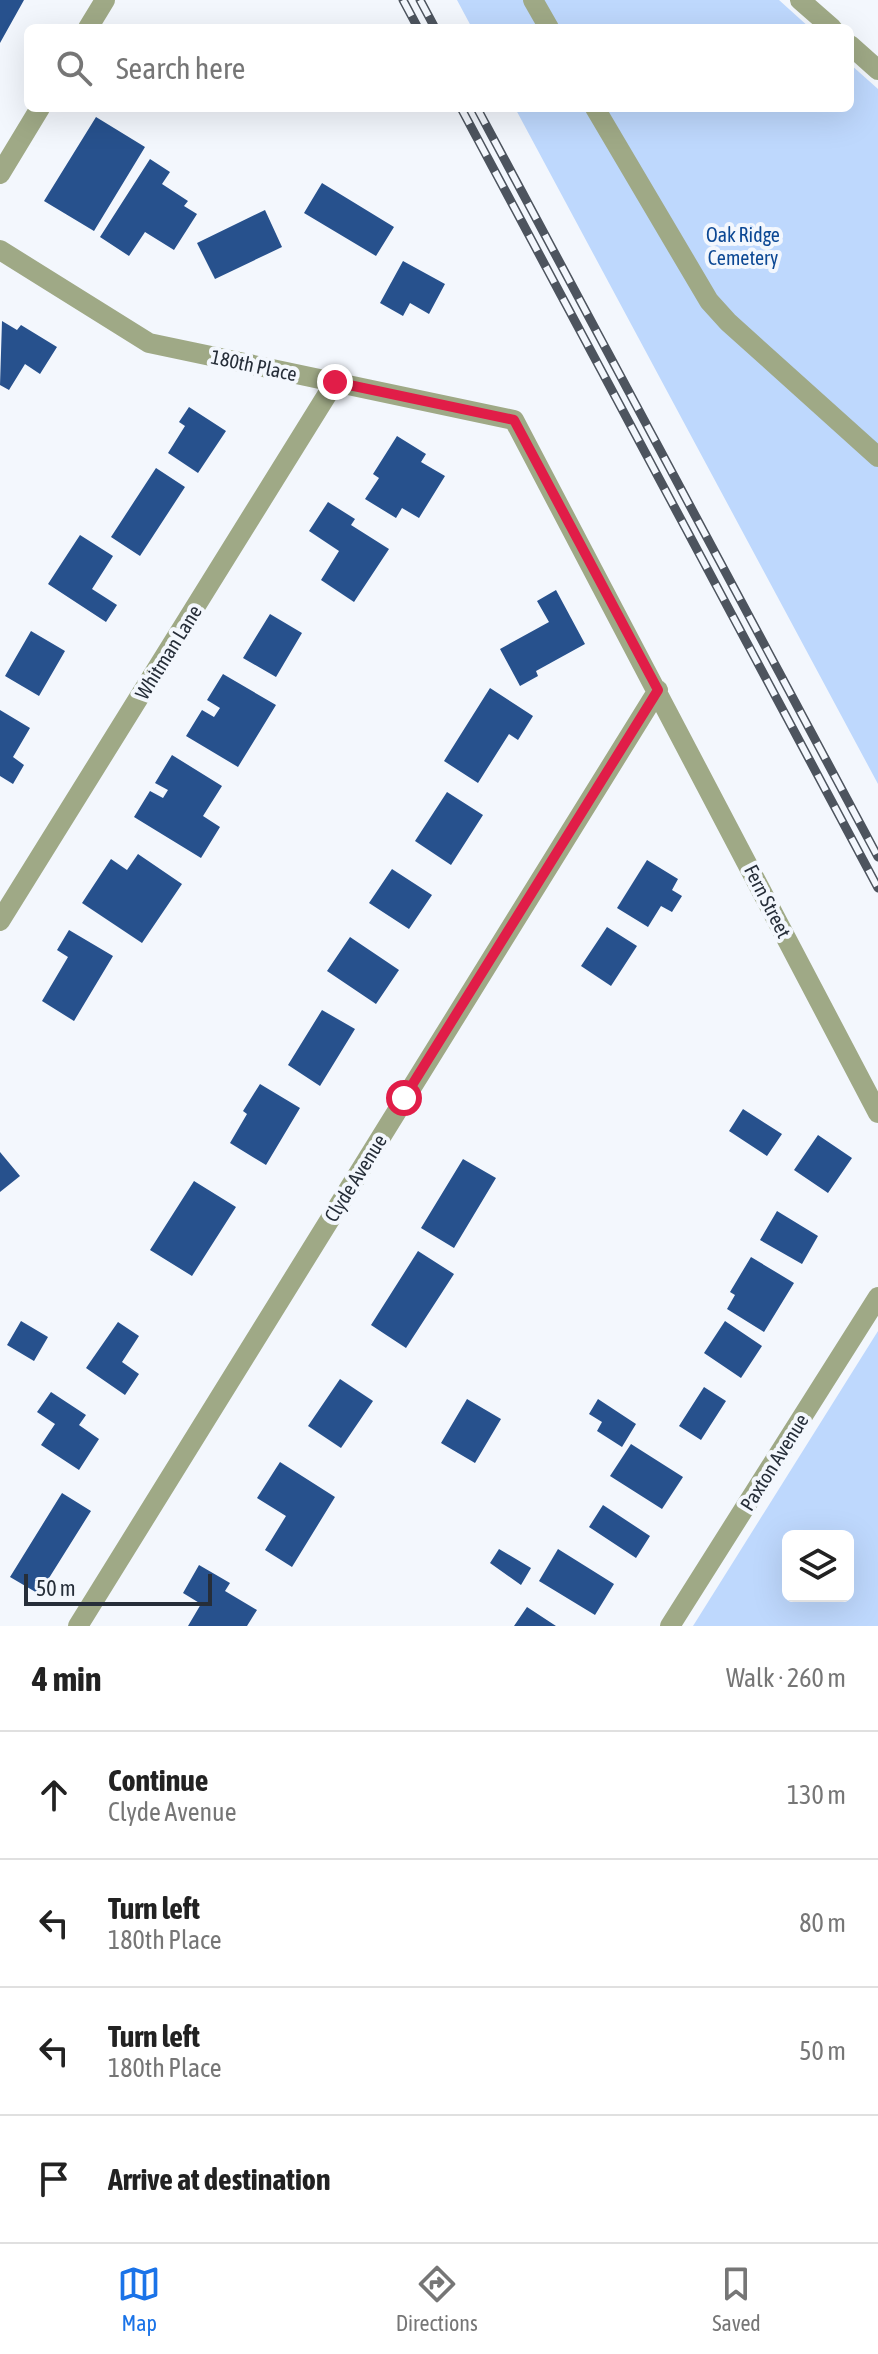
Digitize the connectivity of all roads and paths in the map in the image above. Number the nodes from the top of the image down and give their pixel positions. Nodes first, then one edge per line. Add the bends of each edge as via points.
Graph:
1 (105, 0) edge
2 (533, 0) edge
3 (800, 0) edge
4 (90, 24) edge
5 (547, 24) edge
6 (827, 24) edge
7 (854, 49) edge
8 (878, 70) edge
9 (38, 112) edge
10 (597, 112) edge
11 (0, 174) edge
12 (0, 250) edge
13 (335, 382) junction
14 (878, 457) edge
15 (658, 690) junction
16 (0, 921) edge
17 (878, 1113) edge
18 (878, 1297) edge
19 (78, 1626) edge
20 (670, 1626) edge

1 - 4 street
2 - 5 street
3 - 6 street
7 - 8 street
9 - 11 street
10 - 14 street via 709,301
12 - 13 street, 180th Place via 149,343
13 - 15 street, 180th Place via 514,420
13 - 16 street, Whitman Lane
15 - 17 street, Fern Street
15 - 19 street, Clyde Avenue
18 - 20 street, Paxton Avenue

